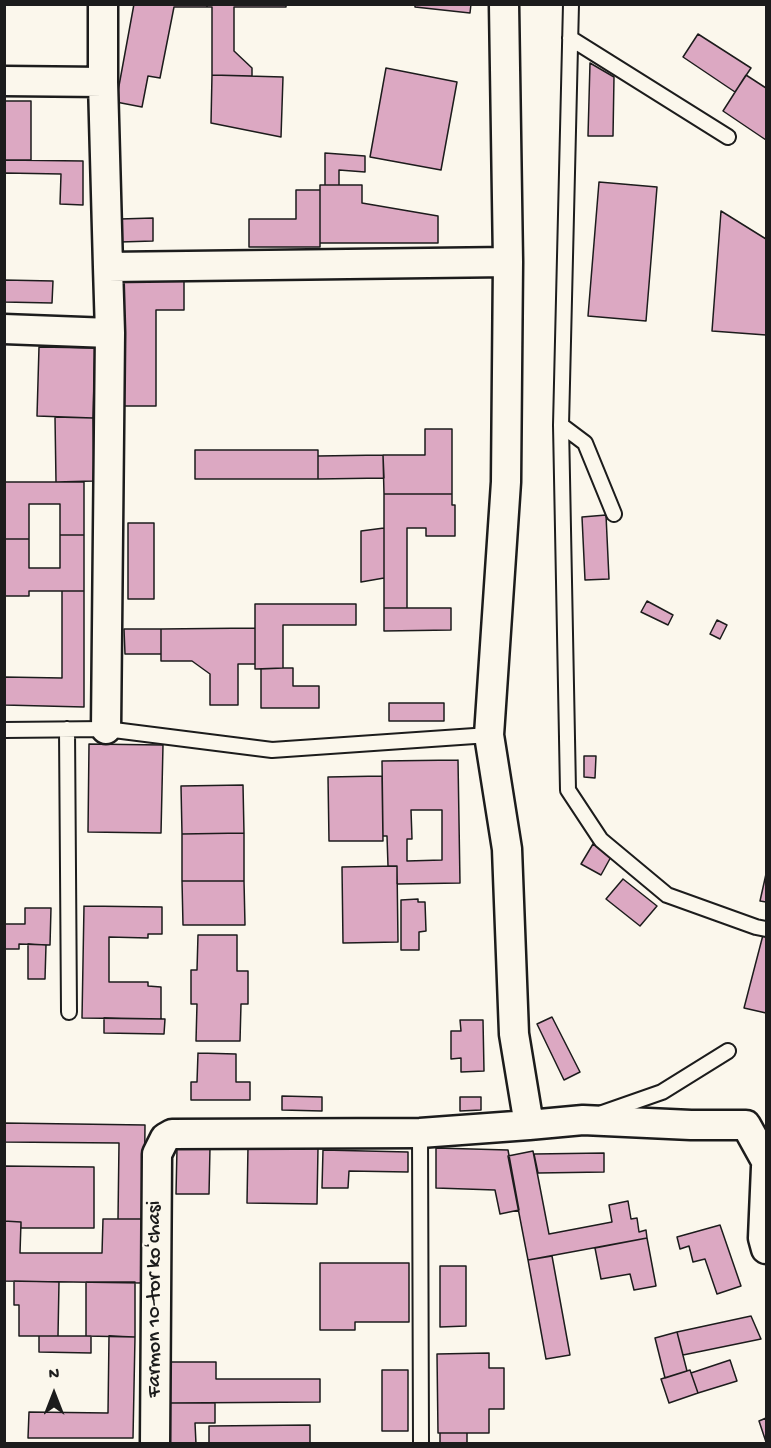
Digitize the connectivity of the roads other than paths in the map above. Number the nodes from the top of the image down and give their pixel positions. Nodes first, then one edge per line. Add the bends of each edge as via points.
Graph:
1 (103, 4) edge
2 (504, 4) edge
3 (571, 4) edge
4 (570, 38) junction
5 (4, 81) edge
6 (103, 82) junction
7 (728, 137) dead end
8 (508, 262) junction
9 (108, 267) junction
10 (4, 328) edge
11 (110, 333) junction
12 (561, 425) junction
13 (614, 514) dead end
14 (4, 729) edge
15 (67, 729) junction
16 (106, 729) junction
17 (489, 735) junction
18 (766, 928) edge
19 (69, 1011) dead end
20 (728, 1052) dead end
21 (583, 1120) junction
22 (529, 1125) junction
23 (756, 1126) edge
24 (420, 1133) junction
25 (766, 1161) edge
26 (766, 1167) edge
27 (766, 1249) edge
28 (155, 1443) edge
29 (421, 1443) edge

1 - 6 street
2 - 8 street
3 - 4 lane
4 - 7 lane
4 - 12 lane
5 - 6 street
6 - 9 street
8 - 9 street
8 - 17 street via 506,482
9 - 11 street
10 - 11 street
11 - 16 street
12 - 13 lane via 585,443
12 - 18 lane via 568,790 601,840 667,895
14 - 15 lane
15 - 16 lane
15 - 19 lane
16 - 17 lane via 272,750
17 - 22 street via 507,849 514,1034
20 - 21 lane via 662,1092
21 - 22 street
21 - 23 street
22 - 24 street
23 - 25 street
24 - 28 street, Farmon 10-tor koʻchasi via 172,1134 165,1138 157,1154
24 - 29 lane
26 - 27 street

